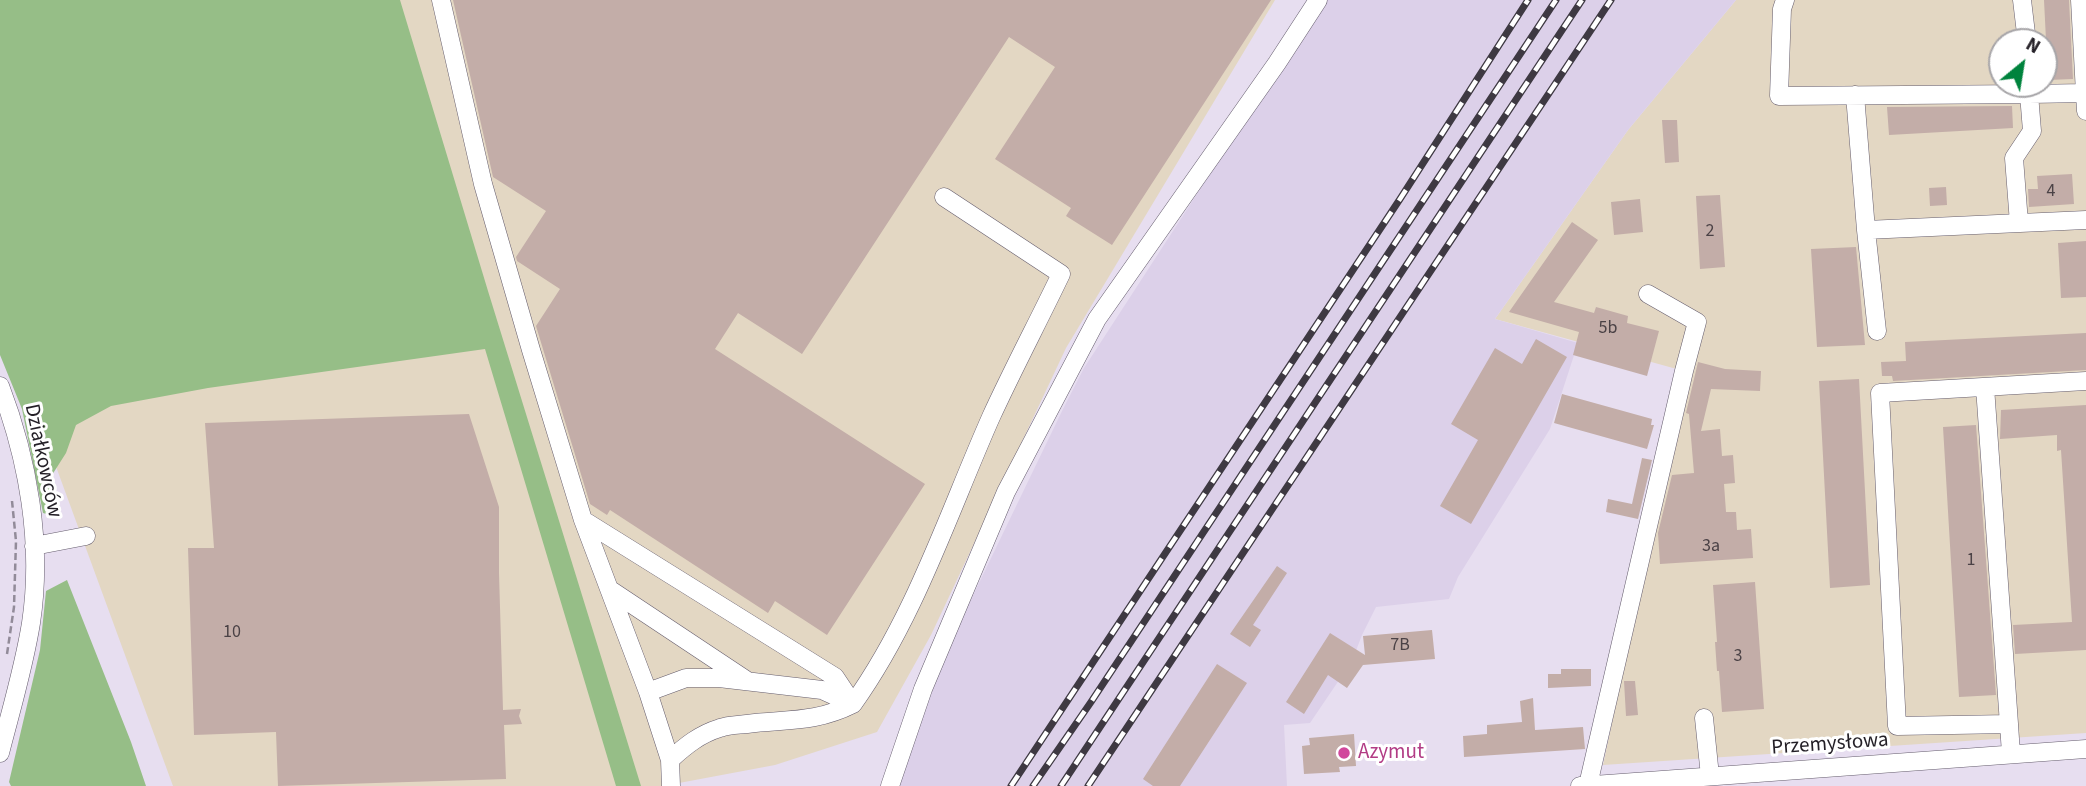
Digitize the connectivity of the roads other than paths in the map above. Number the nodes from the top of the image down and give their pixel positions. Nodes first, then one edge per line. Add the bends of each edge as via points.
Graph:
1 (441, 0) edge
2 (1318, 0) edge
3 (1785, 0) edge
4 (2022, 0) edge
5 (2080, 0) edge
6 (2025, 28) edge
7 (1988, 90) edge
8 (2058, 91) edge
9 (2085, 93) edge
10 (1856, 95) junction
11 (2030, 98) edge
12 (2086, 111) edge
13 (944, 197) dead end
14 (2086, 220) edge
15 (2019, 223) junction
16 (1866, 230) junction
17 (1648, 294) dead end
18 (1877, 331) dead end
19 (2086, 382) edge
20 (0, 386) edge
21 (1986, 387) junction
22 (583, 520) junction
23 (86, 536) dead end
24 (34, 546) junction
25 (609, 589) junction
26 (751, 683) junction
27 (648, 692) junction
28 (853, 704) junction
29 (1704, 718) dead end
30 (2009, 724) junction
31 (2086, 749) edge
32 (0, 753) edge
33 (2011, 754) junction
34 (670, 760) junction
35 (1710, 776) junction
36 (1588, 785) edge
37 (671, 786) edge
38 (890, 786) edge
39 (1578, 786) edge

1 - 22 street via 483,184
2 - 38 street via 1097,319 1006,492 923,689
3 - 10 street via 1779,96
4 - 6 street
5 - 9 street
7 - 10 street
8 - 9 street
9 - 12 street
10 - 16 street
11 - 15 street via 2032,131 2014,158
13 - 28 street via 1061,274 889,648
14 - 15 street
15 - 16 street
16 - 18 street
17 - 36 street via 1697,321
19 - 21 street
20 - 24 street, Działkowców via 24,467
21 - 30 street
21 - 30 street via 1880,393 1897,726
22 - 25 street
22 - 28 street via 835,677
23 - 24 street
24 - 32 street, Działkowców via 32,620
25 - 26 street
25 - 27 street
26 - 27 street via 686,678
26 - 28 street via 822,690
27 - 34 street
28 - 34 street via 813,719 722,727 690,741
29 - 35 street
30 - 33 street
31 - 33 street, Przemysłowa
33 - 35 street, Przemysłowa
34 - 37 street
35 - 36 street, Przemysłowa
36 - 39 street, Przemysłowa

